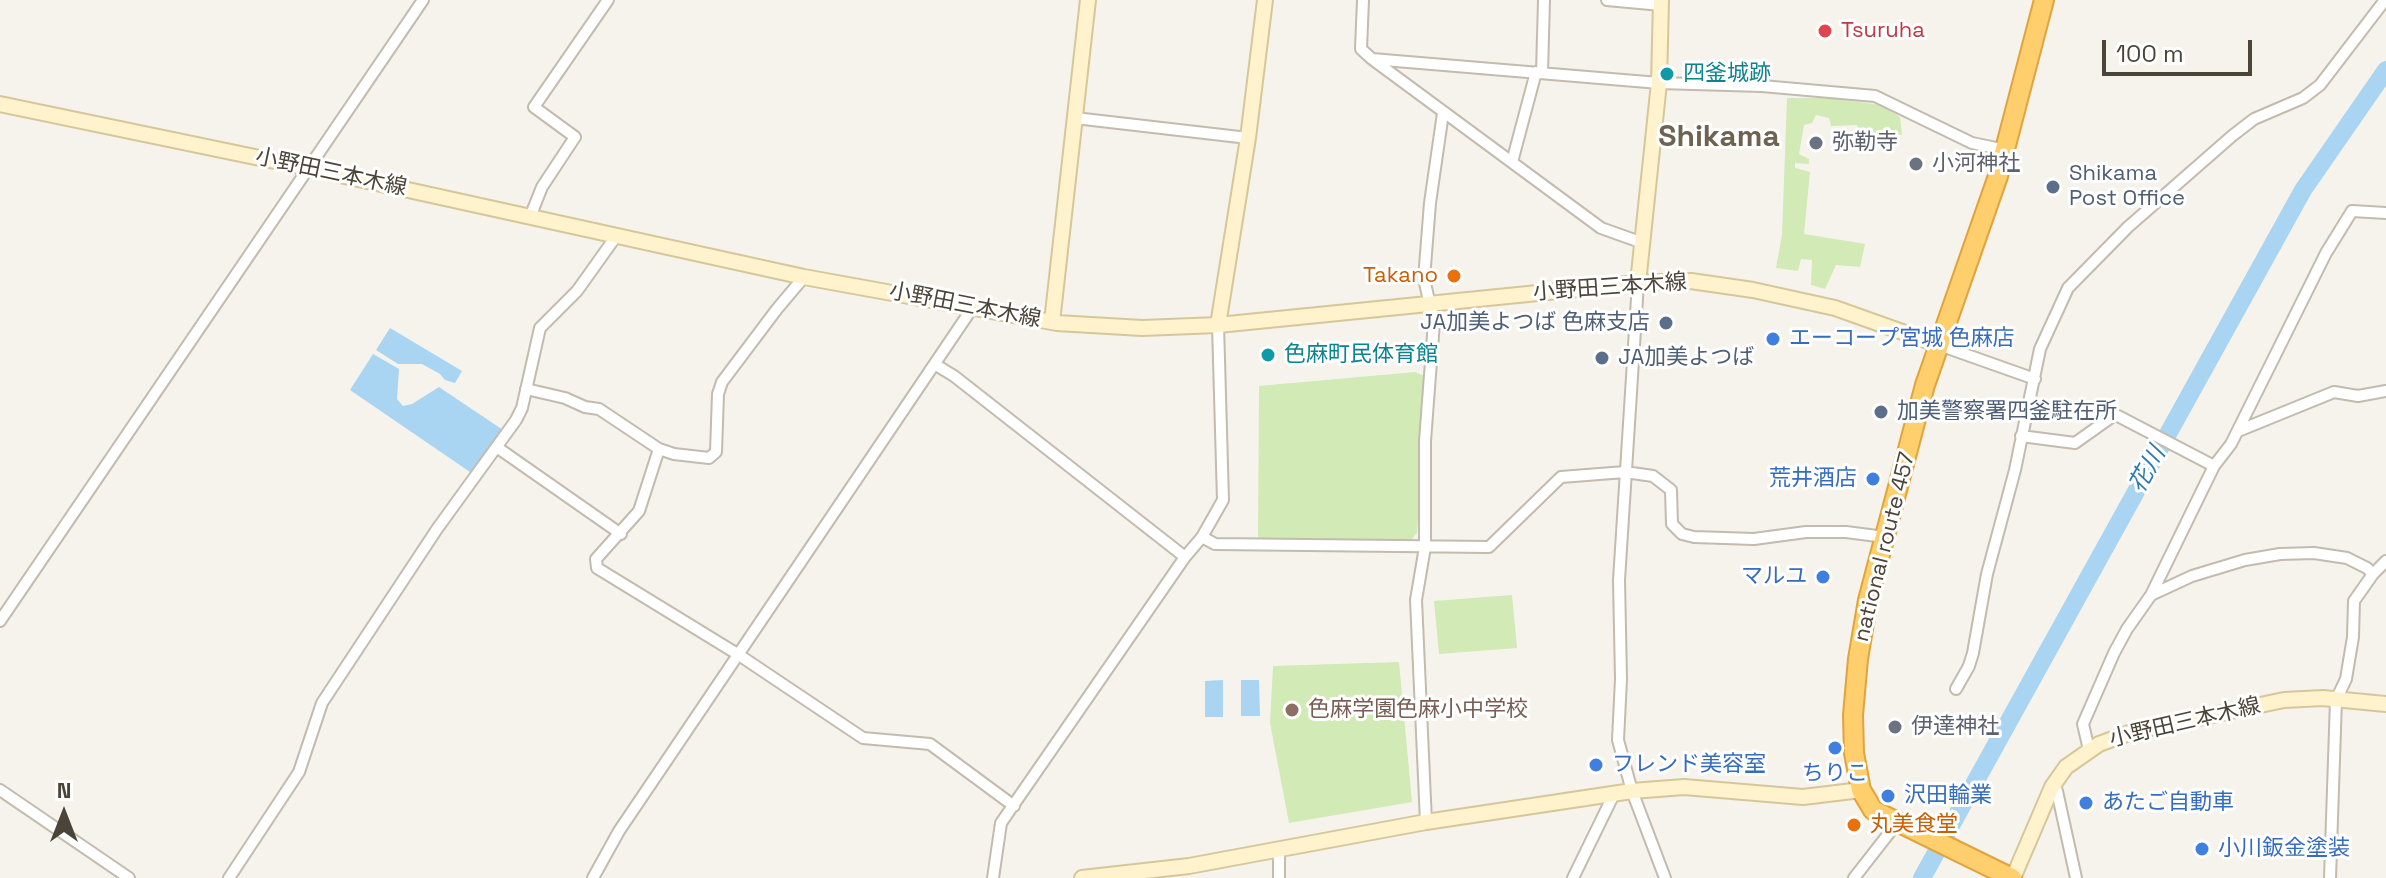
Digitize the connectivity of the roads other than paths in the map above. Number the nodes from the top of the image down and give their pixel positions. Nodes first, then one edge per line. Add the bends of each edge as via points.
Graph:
1 (423, 0) edge
2 (608, 0) edge
3 (1088, 0) edge
4 (1265, 0) edge
5 (1363, 0) edge
6 (1544, 0) edge
7 (1607, 0) edge
8 (2044, 0) edge
9 (2385, 0) edge
10 (1622, 1) edge
11 (1661, 3) edge
12 (1372, 59) junction
13 (1539, 73) junction
14 (1659, 83) junction
15 (0, 104) edge
16 (1443, 113) junction
17 (1075, 118) junction
18 (1248, 138) junction
19 (2006, 150) junction
20 (1512, 162) junction
21 (308, 168) junction
22 (2386, 213) edge
23 (530, 217) junction
24 (617, 235) junction
25 (1643, 243) junction
26 (804, 277) junction
27 (1638, 283) junction
28 (1429, 304) junction
29 (973, 307) junction
30 (1052, 322) junction
31 (1218, 325) junction
32 (1939, 345) junction
33 (936, 365) junction
34 (2035, 379) junction
35 (526, 389) junction
36 (2386, 391) edge
37 (2238, 431) junction
38 (2021, 436) junction
39 (498, 448) junction
40 (659, 449) junction
41 (2210, 465) junction
42 (1625, 472) junction
43 (621, 534) junction
44 (1202, 537) junction
45 (1885, 537) junction
46 (1425, 547) junction
47 (1185, 557) junction
48 (2386, 561) edge
49 (2373, 574) junction
50 (2151, 595) junction
51 (0, 621) edge
52 (739, 655) junction
53 (1956, 689) dead end
54 (2336, 700) junction
55 (2386, 704) edge
56 (2089, 750) junction
57 (2052, 787) junction
58 (0, 790) edge
59 (1861, 790) junction
60 (1632, 791) junction
61 (1614, 794) junction
62 (1014, 806) junction
63 (1426, 822) junction
64 (1897, 823) junction
65 (1279, 848) junction
66 (1992, 873) edge
67 (129, 878) edge
68 (229, 878) edge
69 (593, 878) edge
70 (993, 878) edge
71 (1082, 878) edge
72 (1279, 878) edge
73 (1573, 878) edge
74 (1665, 878) edge
75 (1854, 878) edge
76 (2012, 878) edge
77 (2076, 878) edge
78 (2330, 878) edge

1 - 21 street
2 - 23 street via 534,107 575,137 542,187
3 - 17 main road
4 - 18 main road
5 - 12 street via 1361,49
6 - 13 street
7 - 10 street
8 - 19 highway, national route 457
9 - 34 street via 2320,85 2232,136 2068,288 2040,349
10 - 11 street
11 - 14 main road
12 - 13 street
12 - 16 street
13 - 14 street
13 - 20 street
14 - 19 street via 1875,96 1972,143
14 - 25 main road
15 - 21 main road, 小野田三本木線
16 - 20 street
16 - 28 street via 1427,228 1424,282
17 - 18 street
17 - 30 main road
18 - 31 main road
19 - 32 highway, national route 457
20 - 25 street via 1601,228
21 - 23 main road, 小野田三本木線
21 - 51 street
22 - 37 street via 2356,210 2348,215
23 - 24 main road, 小野田三本木線
24 - 26 main road, 小野田三本木線
24 - 35 street via 577,291 540,328
25 - 27 main road
26 - 29 main road, 小野田三本木線
26 - 40 street via 722,382 716,452 709,458
27 - 28 main road, 小野田三本木線
27 - 32 main road, 小野田三本木線 via 1691,281 1753,290 1835,308
27 - 42 street
28 - 31 main road, 小野田三本木線
28 - 46 street via 1434,322 1425,441
29 - 30 main road, 小野田三本木線
29 - 33 street
30 - 31 main road, 小野田三本木線 via 1142,328
31 - 44 street via 1223,500
32 - 34 street
32 - 45 highway, national route 457
33 - 47 street
33 - 52 street
34 - 38 street
35 - 39 street via 522,408
35 - 40 street via 599,409
36 - 37 street via 2358,396 2334,392
37 - 41 street
38 - 41 street via 2075,443 2113,416
38 - 53 street via 1973,653
39 - 43 street
39 - 68 street via 437,529 322,703 299,772
40 - 43 street via 639,511
41 - 50 street
42 - 45 street via 1653,476 1671,490 1672,524 1682,534 1754,539 1846,532
42 - 46 street via 1561,477 1489,547
42 - 60 street via 1618,740
43 - 52 street via 596,559 597,568
44 - 46 street via 1215,544
44 - 47 street
45 - 59 highway, national route 457 via 1858,659 1853,715
46 - 63 street via 1416,600
47 - 62 street
48 - 49 street
49 - 50 street via 2347,558 2280,554 2192,576
49 - 54 street via 2354,601 2346,679
50 - 56 street via 2121,641 2083,724
52 - 62 street via 863,738 930,744
52 - 69 street
54 - 55 main road, 小野田三本木線
54 - 56 main road, 小野田三本木線 via 2284,700 2233,710 2132,732
54 - 78 street
56 - 57 main road, 小野田三本木線 via 2066,767
57 - 76 main road, 小野田三本木線
57 - 77 street
58 - 67 street
59 - 60 main road via 1803,797 1684,787
59 - 64 highway via 1873,810
60 - 61 main road
60 - 74 street
61 - 63 main road
61 - 73 street
62 - 70 street via 998,829
63 - 65 main road
64 - 66 highway
64 - 75 street
65 - 71 main road via 1189,866
65 - 72 street
66 - 76 highway

